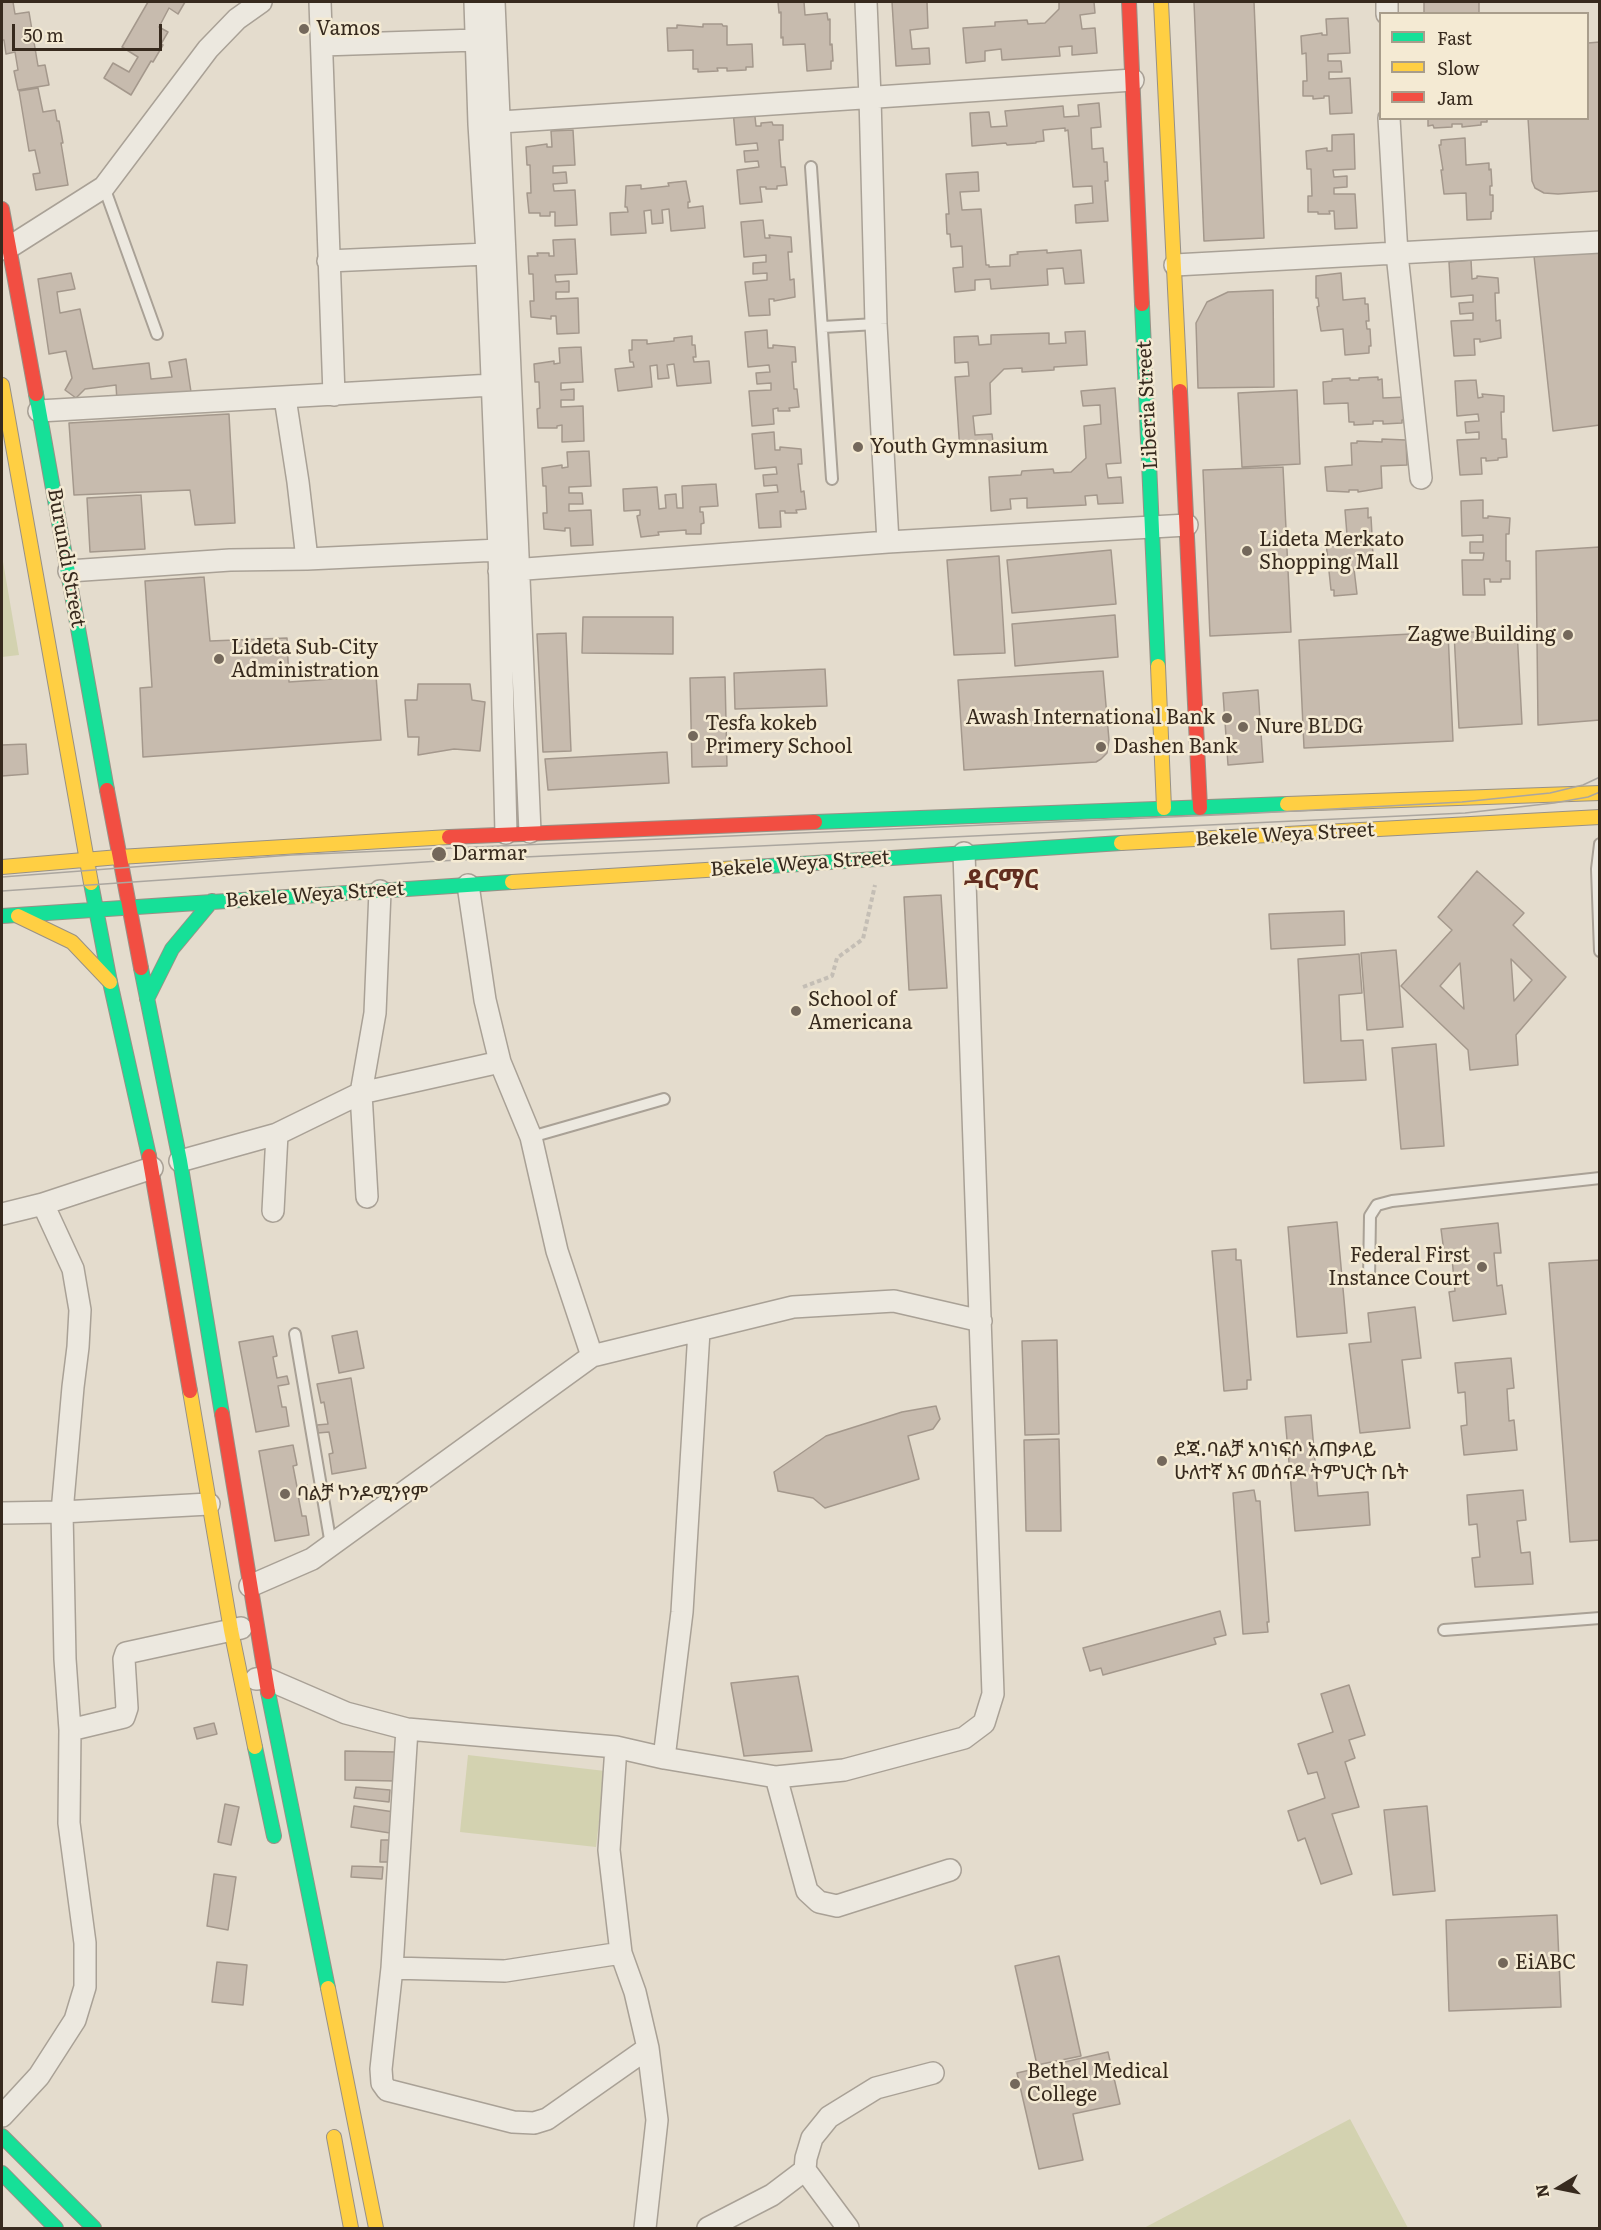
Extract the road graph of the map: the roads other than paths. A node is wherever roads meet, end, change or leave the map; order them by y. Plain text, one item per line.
1 (261, 2) edge
2 (320, 2) edge
3 (475, 2) edge
4 (494, 2) edge
5 (866, 2) edge
6 (1129, 2) edge
7 (1161, 2) edge
8 (476, 40) junction
9 (322, 45) junction
10 (1133, 80) junction
11 (870, 97) junction
12 (1389, 120) edge
13 (489, 123) junction
14 (811, 166) dead end
15 (104, 187) junction
16 (1155, 196) junction
17 (2, 208) edge
18 (1599, 242) edge
19 (5, 249) edge
20 (487, 254) junction
21 (1397, 254) junction
22 (328, 261) junction
23 (1175, 265) junction
24 (876, 324) junction
25 (823, 327) junction
26 (157, 334) dead end
27 (2, 385) edge
28 (492, 385) junction
29 (334, 395) junction
30 (285, 398) junction
31 (39, 411) junction
32 (1421, 478) dead end
33 (832, 479) dead end
34 (1187, 525) junction
35 (1153, 528) junction
36 (888, 542) junction
37 (307, 559) junction
38 (506, 563) junction
39 (69, 571) junction
40 (1337, 788) dead end
41 (1599, 793) edge
42 (1228, 806) junction
43 (1164, 808) junction
44 (1200, 808) junction
45 (1599, 817) edge
46 (530, 832) junction
47 (506, 833) junction
48 (1599, 844) edge
49 (1021, 849) junction
50 (964, 853) junction
51 (1141, 856) dead end
52 (119, 857) junction
53 (87, 860) junction
54 (2, 867) edge
55 (468, 885) junction
56 (380, 891) junction
57 (212, 901) junction
58 (129, 907) junction
59 (96, 910) junction
60 (17, 915) junction
61 (2, 916) edge
62 (1599, 951) edge
63 (110, 982) junction
64 (147, 999) junction
65 (500, 1062) junction
66 (361, 1093) junction
67 (664, 1099) dead end
68 (277, 1134) junction
69 (531, 1137) junction
70 (180, 1161) junction
71 (152, 1168) junction
72 (1599, 1178) edge
73 (367, 1197) dead end
74 (43, 1204) junction
75 (273, 1211) dead end
76 (2, 1214) edge
77 (1369, 1280) dead end
78 (981, 1321) junction
79 (699, 1331) junction
80 (295, 1334) dead end
81 (592, 1356) junction
82 (209, 1504) junction
83 (62, 1512) junction
84 (2, 1513) edge
85 (331, 1545) junction
86 (250, 1586) junction
87 (1599, 1618) edge
88 (257, 1626) junction
89 (231, 1630) junction
90 (1444, 1630) dead end
91 (265, 1678) junction
92 (242, 1682) junction
93 (407, 1729) junction
94 (70, 1730) junction
95 (616, 1747) junction
96 (664, 1758) junction
97 (776, 1777) junction
98 (276, 1846) dead end
99 (950, 1870) dead end
100 (621, 1953) junction
101 (392, 1968) junction
102 (648, 2048) junction
103 (933, 2073) dead end
104 (2, 2116) edge
105 (332, 2126) dead end
106 (2, 2136) edge
107 (805, 2170) junction
108 (2, 2173) edge
109 (56, 2229) edge
110 (94, 2229) edge
111 (351, 2229) edge
112 (376, 2229) edge
113 (645, 2229) edge
114 (708, 2229) edge
115 (849, 2229) edge

1 - 15 street
2 - 9 street
3 - 8 street
4 - 13 street
5 - 11 street
6 - 10 main road, Liberia Street
7 - 16 main road, Liberia Street
8 - 9 street
8 - 13 street
9 - 22 street
10 - 11 street
10 - 16 main road, Liberia Street
11 - 13 street
11 - 24 street
12 - 21 street
13 - 20 street
13 - 38 street
14 - 25 lane
15 - 19 street
15 - 26 lane
16 - 23 main road, Liberia Street
16 - 35 main road, Liberia Street
17 - 19 main road, Burundi Street
18 - 21 street
19 - 31 main road, Burundi Street
20 - 22 street
20 - 28 street
21 - 23 street
21 - 32 street
22 - 29 street
23 - 34 main road, Liberia Street
24 - 25 lane
24 - 36 street
25 - 33 lane
27 - 53 main road, Burundi Street
28 - 29 street
28 - 38 street
29 - 30 street
30 - 31 street
30 - 37 street
31 - 39 main road, Burundi Street
34 - 35 street
34 - 44 main road, Liberia Street
35 - 36 street
35 - 43 main road, Liberia Street
36 - 38 street
37 - 38 street
37 - 39 street
38 - 46 street
38 - 47 street
39 - 52 main road, Burundi Street
40 - 42 main road
41 - 42 main road, Bekele Weya Street
42 - 44 main road, Bekele Weya Street
43 - 44 main road, Bekele Weya Street
43 - 46 main road, Bekele Weya Street
45 - 49 main road, Bekele Weya Street
46 - 47 main road, Bekele Weya Street
47 - 52 main road, Bekele Weya Street
48 - 62 lane
49 - 50 main road, Bekele Weya Street
49 - 51 main road
50 - 55 main road, Bekele Weya Street
50 - 78 street
52 - 53 main road, Bekele Weya Street
52 - 58 main road, Burundi Street
53 - 54 main road, Bekele Weya Street
53 - 59 main road, Burundi Street
55 - 56 main road, Bekele Weya Street
55 - 65 street
56 - 57 main road, Bekele Weya Street
56 - 66 street
57 - 58 main road, Bekele Weya Street
57 - 64 main road
58 - 59 main road, Bekele Weya Street
58 - 64 main road, Burundi Street
59 - 60 main road, Bekele Weya Street
59 - 63 main road, Burundi Street
60 - 61 main road, Bekele Weya Street
60 - 63 main road
63 - 71 main road, Burundi Street
64 - 70 main road, Burundi Street
65 - 66 street
65 - 69 street
66 - 68 street
66 - 73 street
67 - 69 lane
68 - 70 street
68 - 75 street
69 - 81 street
70 - 86 main road, Burundi Street
71 - 74 street
71 - 82 main road, Burundi Street
72 - 77 lane
74 - 76 street
74 - 83 street
78 - 79 street
78 - 97 street
79 - 81 street
79 - 96 street
80 - 85 lane
81 - 85 street
82 - 83 street
82 - 89 main road, Burundi Street
83 - 84 street
83 - 94 street
85 - 86 street
86 - 88 main road, Burundi Street
87 - 90 lane
88 - 89 street
88 - 91 main road, Burundi Street
89 - 92 main road, Burundi Street
89 - 94 street
91 - 92 street
91 - 93 street
91 - 112 main road, Burundi Street
92 - 98 main road, Burundi Street
93 - 95 street
93 - 101 street
94 - 104 street
95 - 96 street
95 - 100 street
96 - 97 street
97 - 99 street
100 - 101 street
100 - 102 street
101 - 102 street
102 - 113 street
103 - 107 street
105 - 111 main road
106 - 110 main road
107 - 114 street
107 - 115 street
108 - 109 main road

